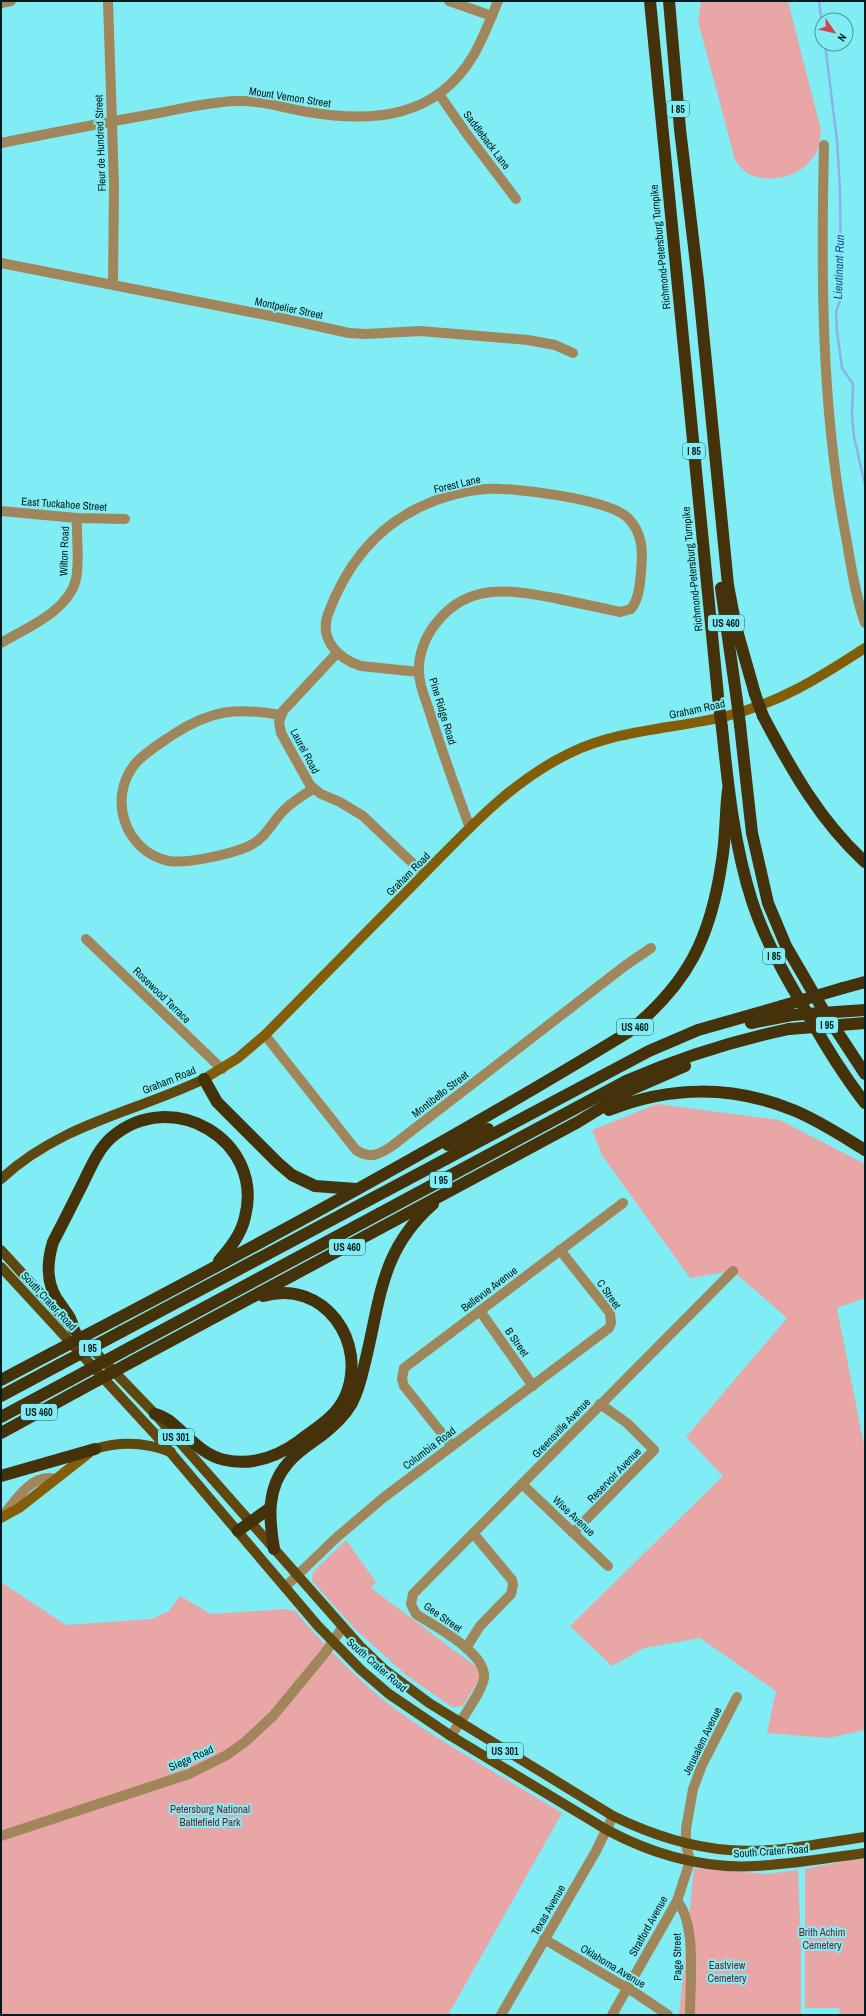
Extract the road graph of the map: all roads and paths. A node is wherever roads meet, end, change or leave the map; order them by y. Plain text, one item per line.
1 (11, 1) edge
2 (108, 1) edge
3 (449, 1) edge
4 (498, 1) edge
5 (650, 1) edge
6 (669, 1) edge
7 (1, 3) edge
8 (492, 16) junction
9 (439, 94) junction
10 (111, 122) junction
11 (1, 143) edge
12 (824, 145) dead end
13 (516, 199) dead end
14 (1, 263) edge
15 (113, 284) junction
16 (573, 353) dead end
17 (1, 511) edge
18 (77, 518) junction
19 (125, 519) dead end
20 (724, 545) junction
21 (614, 611) joint
22 (865, 623) edge
23 (1, 643) edge
24 (865, 648) edge
25 (337, 653) junction
26 (419, 672) junction
27 (280, 715) junction
28 (313, 789) junction
29 (728, 790) junction
30 (470, 828) junction
31 (865, 862) edge
32 (424, 874) junction
33 (86, 939) dead end
34 (651, 948) dead end
35 (865, 982) edge
36 (865, 1010) edge
37 (865, 1023) edge
38 (265, 1035) junction
39 (760, 1035) junction
40 (649, 1052) junction
41 (222, 1069) junction
42 (865, 1074) edge
43 (204, 1079) junction
44 (564, 1096) junction
45 (865, 1103) edge
46 (578, 1122) junction
47 (865, 1150) edge
48 (407, 1161) junction
49 (1, 1179) edge
50 (357, 1189) junction
51 (448, 1192) junction
52 (623, 1203) dead end
53 (1, 1250) edge
54 (560, 1250) junction
55 (1, 1267) edge
56 (212, 1268) junction
57 (733, 1271) dead end
58 (247, 1301) junction
59 (480, 1312) junction
60 (74, 1330) junction
61 (583, 1348) joint
62 (1, 1380) edge
63 (533, 1386) junction
64 (1, 1396) edge
65 (600, 1404) junction
66 (155, 1414) junction
67 (1, 1417) edge
68 (1, 1433) edge
69 (452, 1446) junction
70 (95, 1449) junction
71 (171, 1452) junction
72 (1, 1476) edge
73 (522, 1484) junction
74 (270, 1508) junction
75 (2, 1517) edge
76 (250, 1521) junction
77 (238, 1531) junction
78 (573, 1532) junction
79 (473, 1533) junction
80 (274, 1549) junction
81 (608, 1566) dead end
82 (297, 1576) junction
83 (285, 1587) junction
84 (411, 1604) joint
85 (342, 1628) junction
86 (333, 1642) junction
87 (466, 1648) junction
88 (737, 1697) dead end
89 (459, 1722) junction
90 (450, 1736) junction
91 (613, 1816) junction
92 (607, 1830) junction
93 (1, 1836) edge
94 (865, 1837) edge
95 (686, 1844) junction
96 (865, 1853) edge
97 (690, 1861) junction
98 (677, 1901) junction
99 (544, 1939) junction
100 (627, 1988) junction
101 (501, 2015) edge
102 (612, 2015) edge
103 (668, 2015) edge
104 (690, 2015) edge

1 - 7 street
2 - 10 street, Fleur de Hundred Street
3 - 8 street
4 - 8 street, Mount Vernon Street
5 - 29 highway, Richmond-Petersburg Turnpike / I 85, bridge
6 - 20 highway, I 85
8 - 9 street, Mount Vernon Street
9 - 10 street, Mount Vernon Street
9 - 13 street, Saddleback Lane
10 - 11 street, Mount Vernon Street
10 - 15 street, Fleur de Hundred Street
12 - 22 street
14 - 15 street, Montpelier Street
15 - 16 street, Montpelier Street
17 - 18 street, East Tuckahoe Street
18 - 19 street, East Tuckahoe Street
18 - 23 street, Wilton Road
20 - 31 highway, I 85, bridge
20 - 42 highway, US 460, bridge
21 - 25 street, Forest Lane
21 - 26 street, Pine Ridge Road
24 - 30 main road, Graham Road
25 - 26 street, Forest Lane
25 - 27 street
26 - 30 street, Pine Ridge Road
27 - 28 street, Laurel Road
27 - 28 street
28 - 32 street, Laurel Road
29 - 45 highway, Richmond-Petersburg Turnpike / I 85
29 - 48 highway, US 460
30 - 32 main road, Graham Road
32 - 38 main road, Graham Road
33 - 41 street, Rosewood Terrace
34 - 38 street, Montibello Street
35 - 40 highway, bridge
36 - 40 highway, I 95, bridge
37 - 39 highway, I 95, bridge
38 - 41 main road, Graham Road
39 - 46 highway, US 460
39 - 67 highway, I 95, bridge
40 - 44 highway, I 95
41 - 43 main road, Graham Road
43 - 49 main road, Graham Road
43 - 50 highway
44 - 48 highway
44 - 64 highway, I 95, bridge
46 - 47 highway
46 - 51 highway, US 460
48 - 50 highway, US 460
50 - 56 highway, US 460
51 - 58 highway, US 460
51 - 74 highway
52 - 54 street, Bellevue Avenue
53 - 60 main road, South Crater Road / US 301
54 - 59 street, Bellevue Avenue
54 - 61 street, C Street
55 - 71 main road, South Crater Road / US 301
56 - 60 highway
56 - 62 highway, US 460, bridge
57 - 65 street, Greensville Avenue
58 - 66 highway
58 - 68 highway, US 460, bridge
59 - 63 street, B Street
59 - 69 street, Bellevue Avenue
60 - 66 main road, South Crater Road / US 301
61 - 63 street, Columbia Road
63 - 69 street, Columbia Road
65 - 73 street, Greensville Avenue
65 - 78 street, Reservoir Avenue
66 - 76 main road, South Crater Road / US 301
69 - 82 street, Columbia Road
70 - 71 main road
70 - 72 highway
70 - 75 main road
71 - 77 main road, South Crater Road / US 301
73 - 78 street, Wise Avenue
73 - 79 street, Greensville Avenue
74 - 76 highway
74 - 80 highway
76 - 77 highway
76 - 80 main road, South Crater Road / US 301
77 - 83 main road, South Crater Road / US 301
78 - 81 street, Wise Avenue
79 - 84 street, Greensville Avenue
79 - 87 street
80 - 82 main road, South Crater Road / US 301
82 - 83 street, Columbia Road
82 - 85 main road, South Crater Road / US 301
83 - 86 main road, South Crater Road / US 301
84 - 87 street, Gee Street
85 - 86 street, Siege Road
85 - 89 main road, South Crater Road / US 301
86 - 90 main road, South Crater Road / US 301
86 - 93 street, Siege Road
87 - 89 street, Gee Street
88 - 95 street, Jerusalem Avenue
89 - 90 street, Gee Street
89 - 91 main road, South Crater Road / US 301
90 - 92 main road, South Crater Road / US 301
91 - 92 street, Texas Avenue
91 - 95 main road, South Crater Road / US 301
92 - 97 main road, South Crater Road / US 301
92 - 99 street, Texas Avenue
94 - 95 main road, South Crater Road / US 301
95 - 97 street
96 - 97 main road, South Crater Road / US 301
97 - 98 street, Stratford Avenue
98 - 100 street, Stratford Avenue
98 - 104 street, Page Street
99 - 100 street, Oklahoma Avenue
99 - 101 street, Texas Avenue
100 - 102 street, Stratford Avenue
100 - 103 street, Oklahoma Avenue

